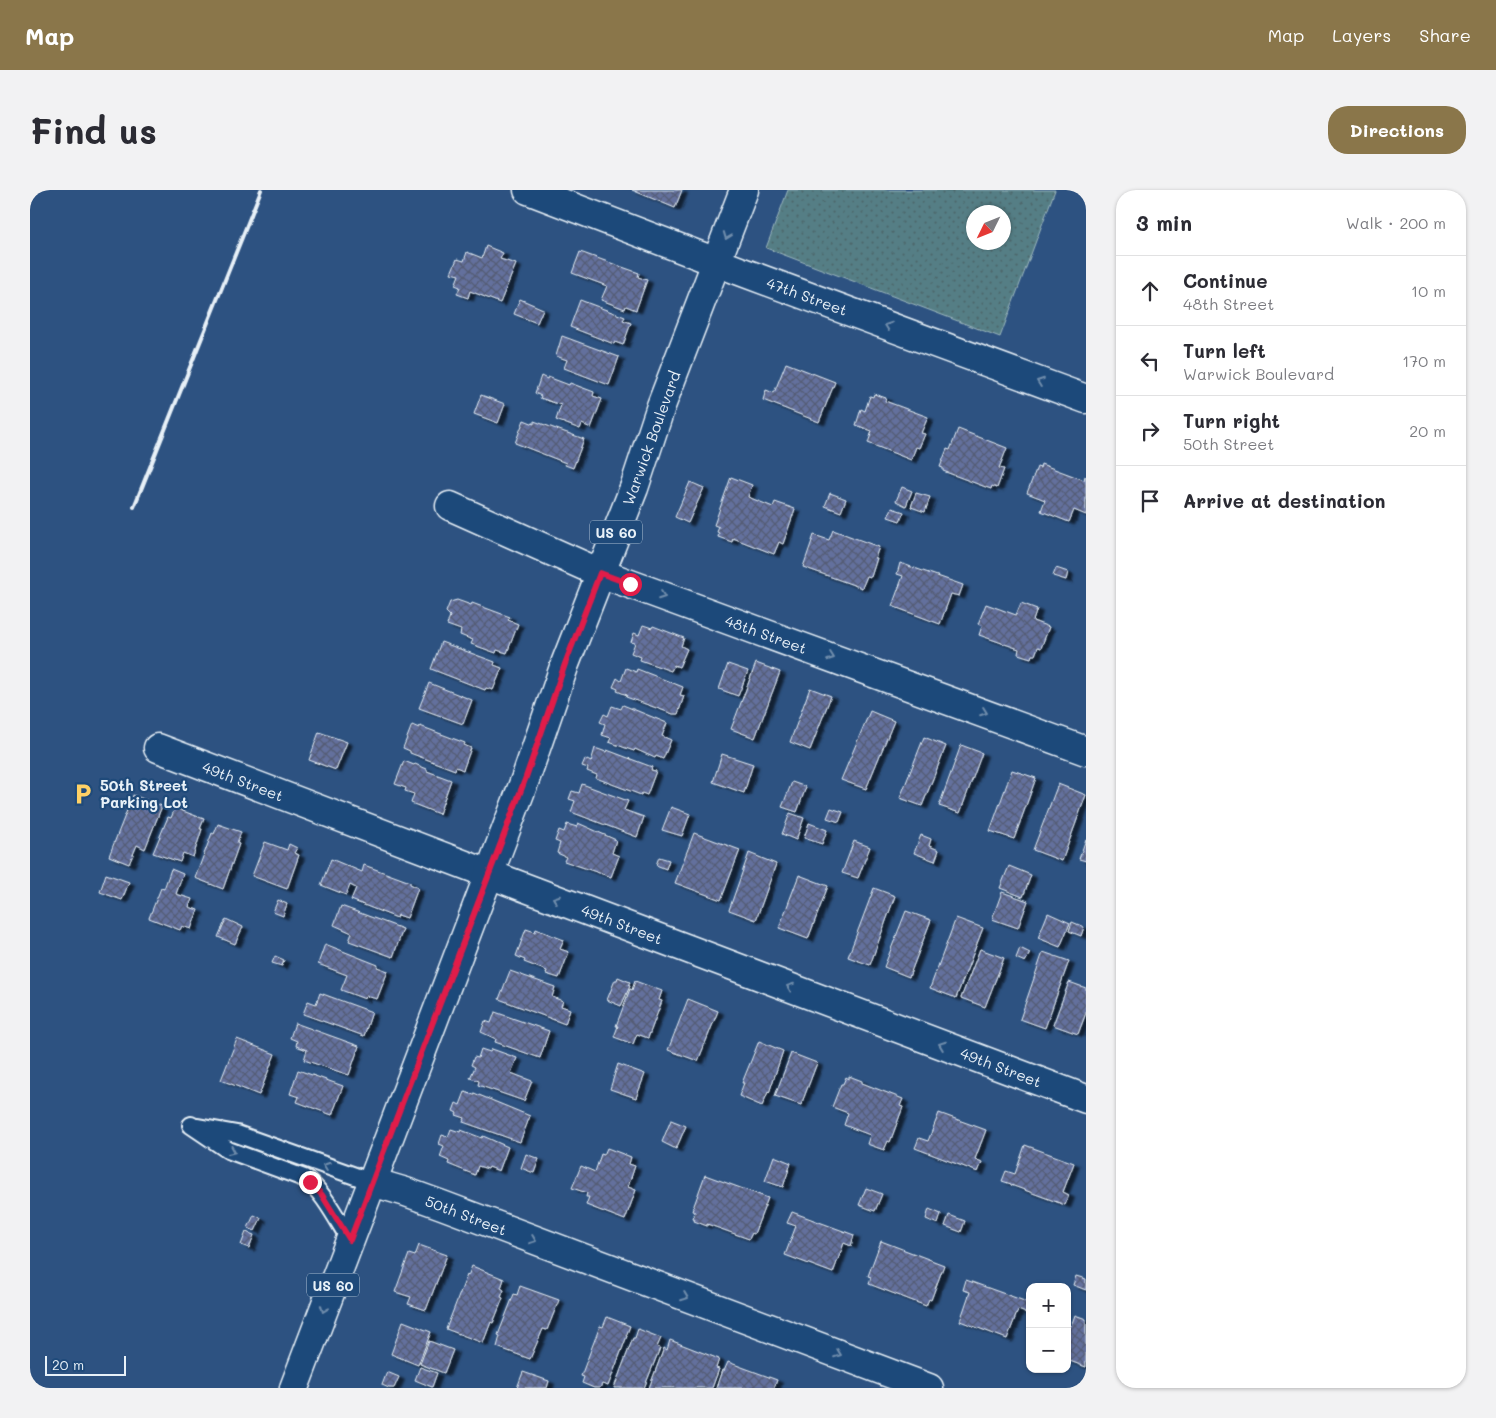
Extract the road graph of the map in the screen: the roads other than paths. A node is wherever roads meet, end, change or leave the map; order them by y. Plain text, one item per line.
1 (528, 190) edge
2 (744, 190) edge
3 (717, 263) junction
4 (1086, 399) edge
5 (450, 506) dead end
6 (600, 573) junction
7 (158, 748) dead end
8 (1086, 750) edge
9 (489, 874) junction
10 (1086, 1099) edge
11 (372, 1182) junction
12 (350, 1240) junction
13 (294, 1388) edge
14 (928, 1388) edge

1 - 3 street, 47th Street
2 -> 3 street, Warwick Boulevard / US 60
4 -> 3 street, 47th Street
3 - 6 street, Warwick Boulevard / US 60
5 - 6 street, 48th Street
6 -> 8 street, 48th Street
6 - 9 street, Warwick Boulevard / US 60
7 - 9 street, 49th Street
10 -> 9 street, 49th Street
9 - 11 street, Warwick Boulevard / US 60
11 - 12 street, Warwick Boulevard / US 60
11 -> 12 lane, 50th Street
11 -> 14 street, 50th Street
12 -> 13 street, Warwick Boulevard / US 60

